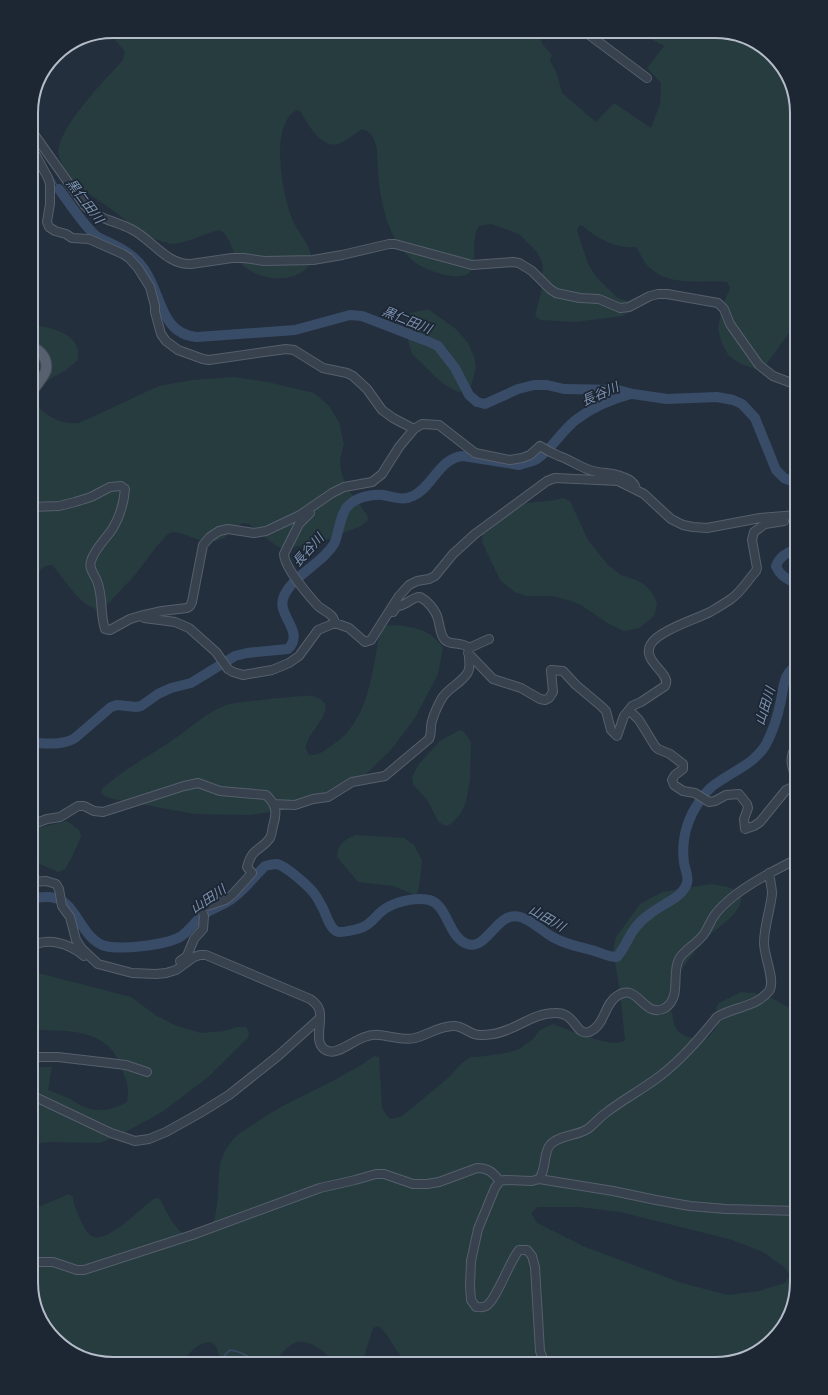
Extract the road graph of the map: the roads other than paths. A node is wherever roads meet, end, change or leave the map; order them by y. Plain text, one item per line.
1 (593, 38) edge
2 (647, 78) dead end
3 (38, 147) edge
4 (38, 159) edge
5 (38, 350) edge
6 (38, 382) edge
7 (790, 382) edge
8 (414, 429) junction
9 (636, 489) junction
10 (318, 503) junction
11 (38, 507) edge
12 (790, 515) edge
13 (790, 518) edge
14 (409, 586) junction
15 (397, 606) junction
16 (140, 616) junction
17 (335, 623) junction
18 (374, 636) junction
19 (489, 639) dead end
20 (468, 650) junction
21 (629, 710) junction
22 (790, 787) edge
23 (274, 804) junction
24 (38, 822) edge
25 (790, 862) edge
26 (769, 873) junction
27 (38, 882) edge
28 (38, 944) edge
29 (92, 959) junction
30 (176, 970) junction
31 (320, 1018) junction
32 (38, 1057) edge
33 (146, 1072) dead end
34 (38, 1098) edge
35 (539, 1179) junction
36 (500, 1181) junction
37 (790, 1211) edge
38 (38, 1262) edge
39 (542, 1357) edge

1 - 2 street
3 - 7 street
4 - 8 street
5 - 6 main road
8 - 9 street
8 - 10 street
9 - 12 street
9 - 14 street
10 - 16 street
10 - 17 street
11 - 16 street
13 - 21 street
14 - 15 street
14 - 18 street
15 - 18 street
15 - 20 street
16 - 17 street
17 - 18 street
19 - 20 street
20 - 21 street
20 - 23 street
21 - 22 street
23 - 24 street
23 - 30 street
25 - 26 street
26 - 31 street
26 - 35 street
27 - 29 street
28 - 29 street
29 - 30 street
30 - 31 street
31 - 34 street
32 - 33 street
35 - 36 street
35 - 37 street
36 - 38 street
36 - 39 street

